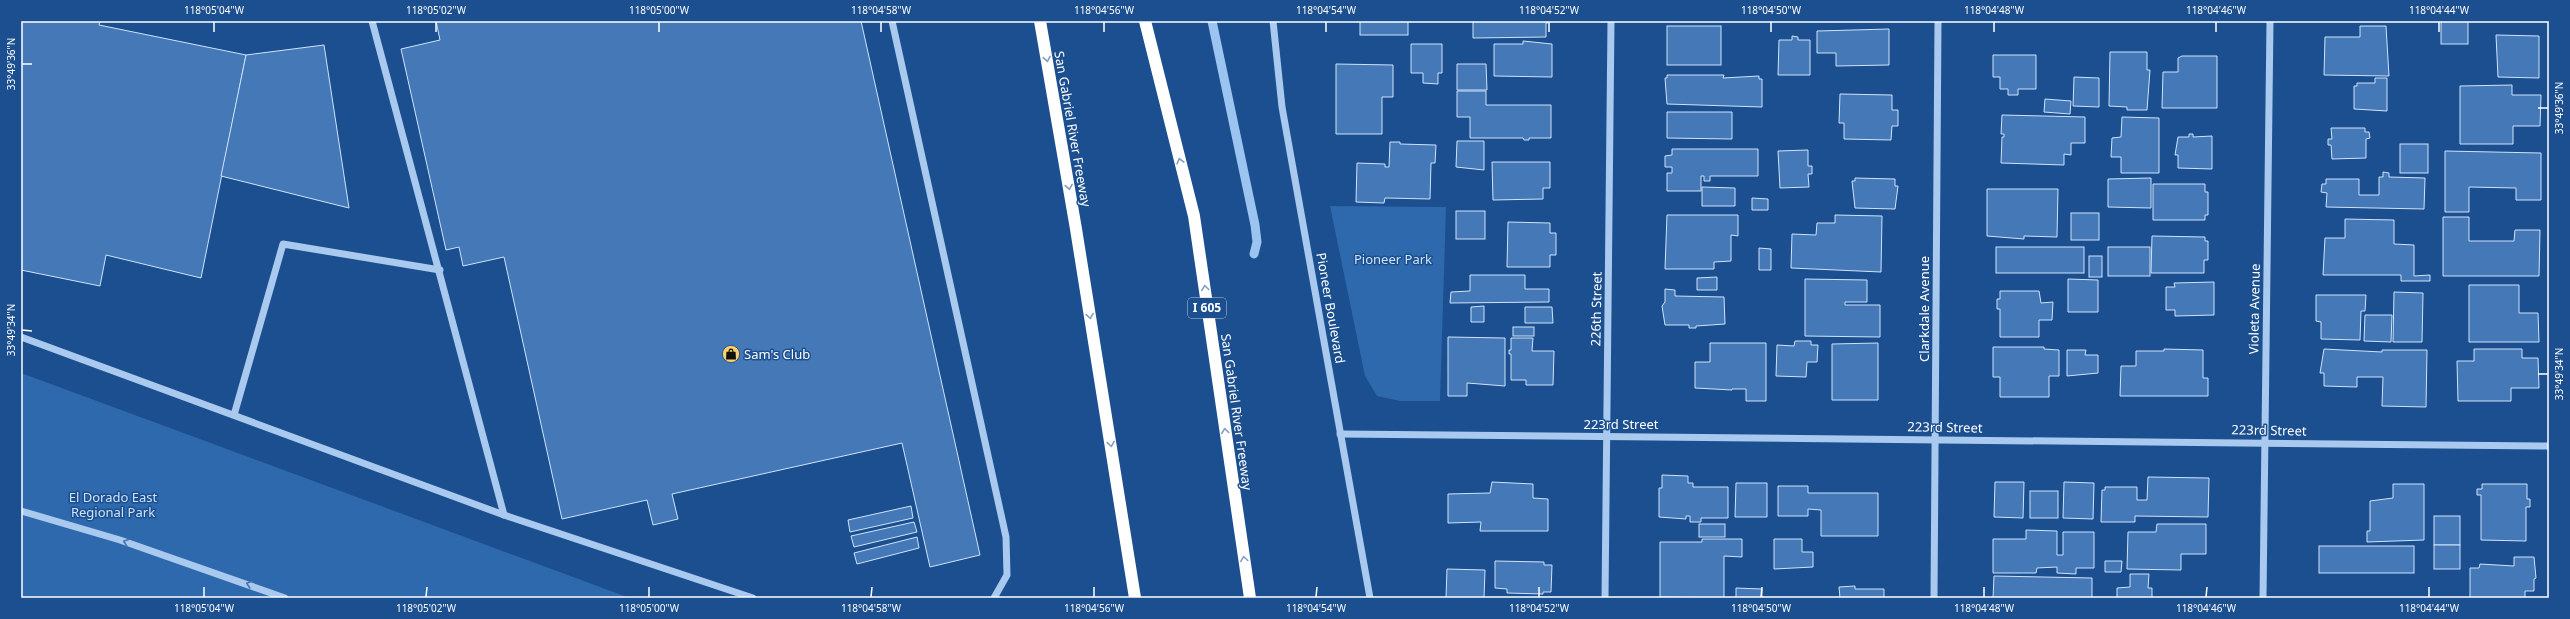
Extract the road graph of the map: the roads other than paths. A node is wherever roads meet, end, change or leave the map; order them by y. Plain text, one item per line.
1 (372, 21) edge
2 (892, 21) edge
3 (1040, 21) edge
4 (1145, 21) edge
5 (1272, 21) edge
6 (1611, 21) edge
7 (1938, 21) edge
8 (2270, 21) edge
9 (440, 270) junction
10 (21, 337) edge
11 (234, 415) junction
12 (1340, 434) junction
13 (1606, 436) junction
14 (1935, 439) junction
15 (2265, 442) junction
16 (2549, 446) edge
17 (21, 511) edge
18 (504, 515) junction
19 (285, 598) edge
20 (753, 598) edge
21 (994, 598) edge
22 (1135, 598) edge
23 (1250, 598) edge
24 (1370, 598) edge
25 (1604, 598) edge
26 (1934, 598) edge
27 (2263, 598) edge

1 - 9 street
2 - 21 street
3 -> 22 highway, San Gabriel River Freeway
23 -> 4 highway, San Gabriel River Freeway / I 605
5 - 12 street, Pioneer Boulevard
6 - 13 street, 226th Street
7 - 14 street, Clarkdale Avenue
8 - 15 street, Violeta Avenue
9 - 11 street
9 - 18 street
10 - 11 street
11 - 18 street
12 - 13 street, 223rd Street
12 - 24 street, Pioneer Boulevard
13 - 14 street, 223rd Street
13 - 25 street, 226th Street
14 - 15 street, 223rd Street
14 - 26 street, Clarkdale Avenue
15 - 16 street, 223rd Street
15 - 27 street, Violeta Avenue
19 -> 17 street
18 - 20 street

